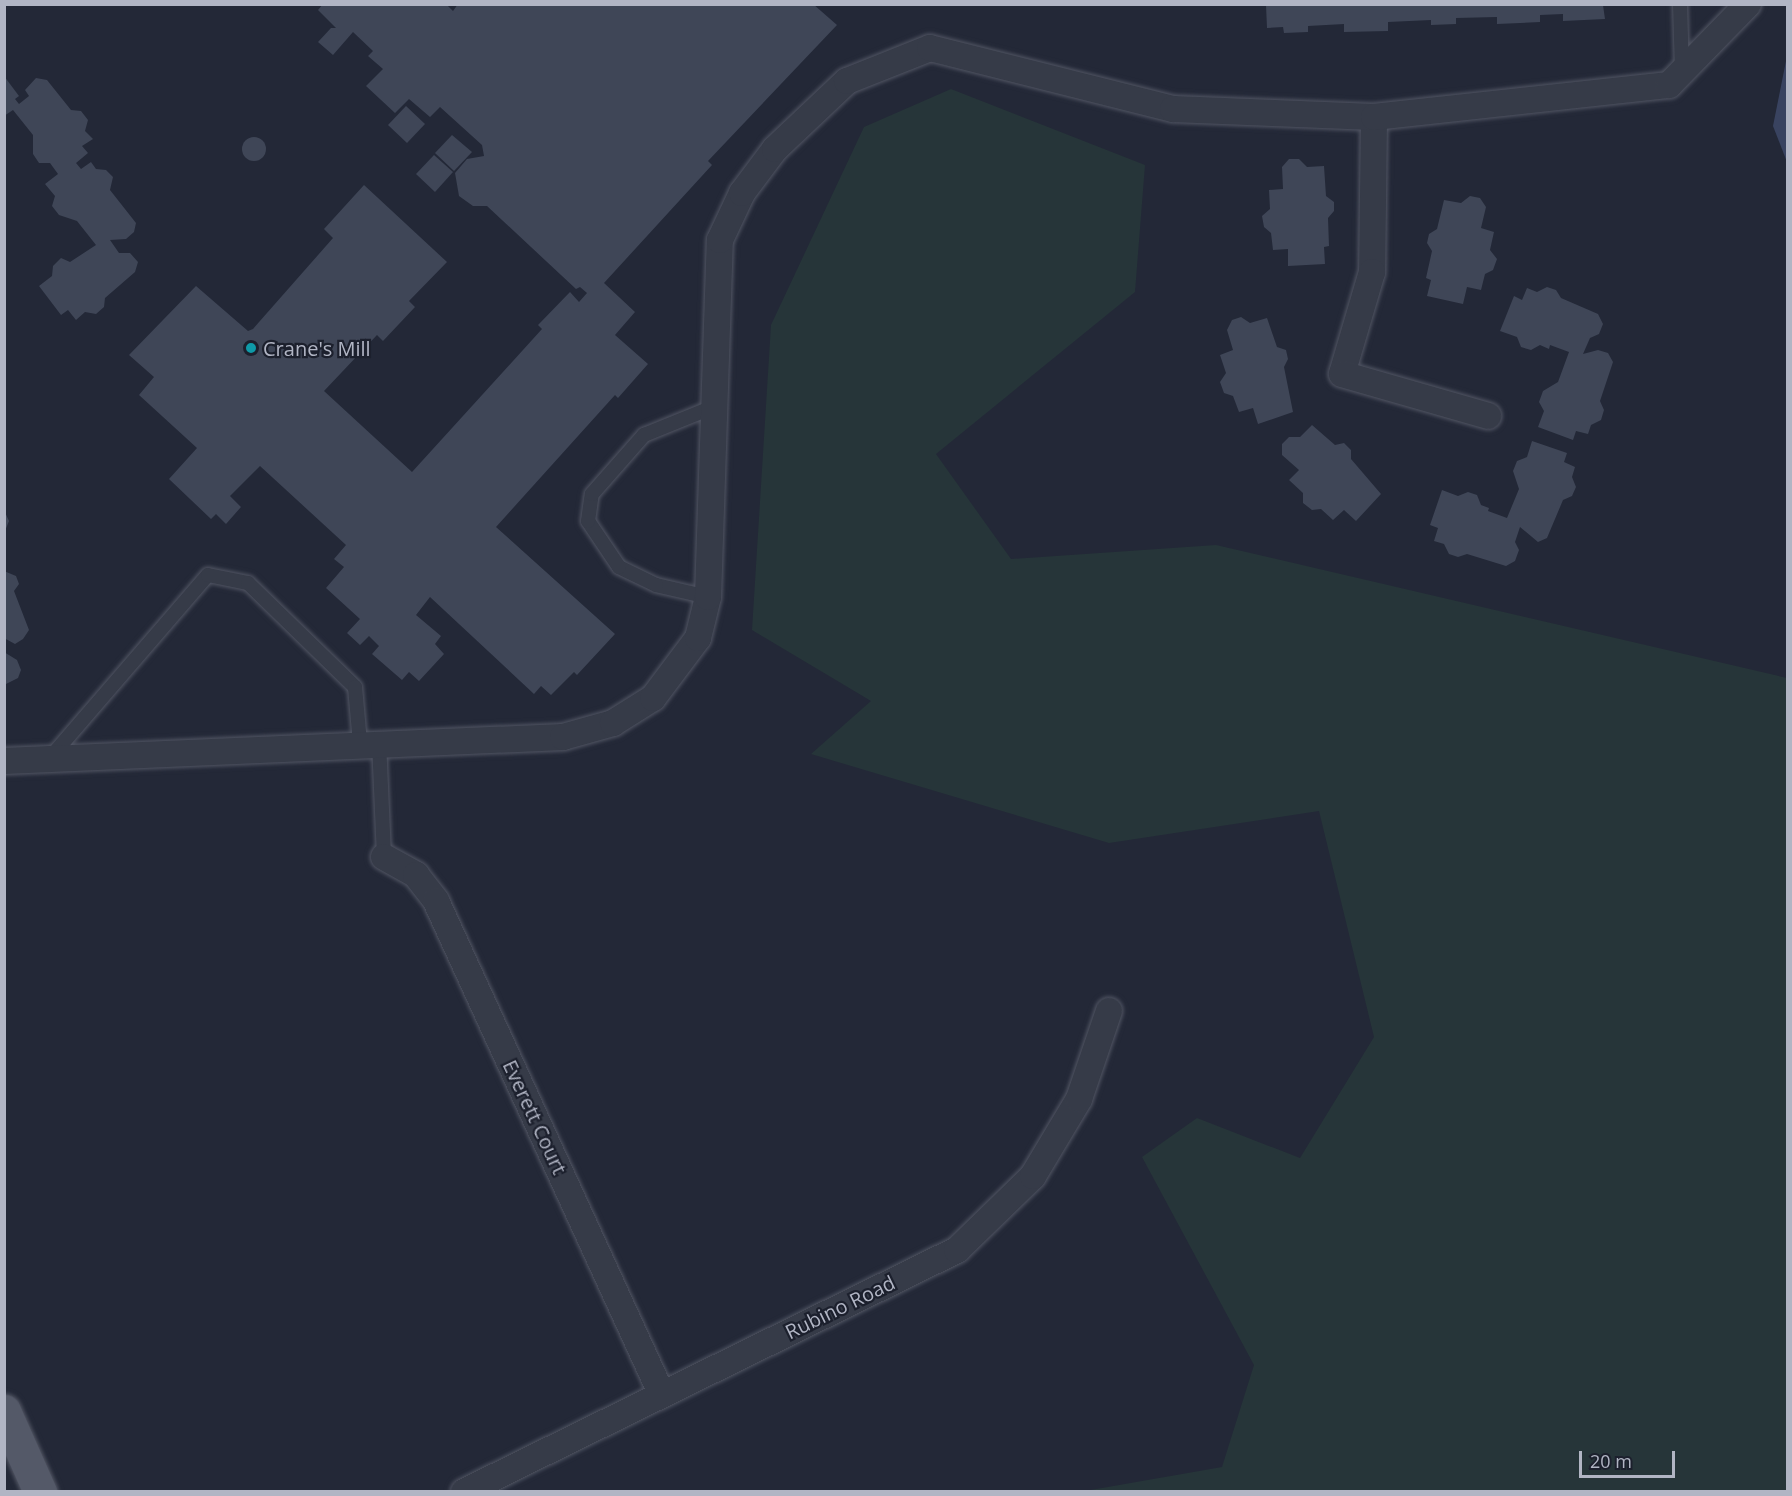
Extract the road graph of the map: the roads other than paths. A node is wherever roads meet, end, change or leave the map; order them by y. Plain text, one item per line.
1 (1680, 4) edge
2 (1748, 4) edge
3 (1682, 71) junction
4 (1374, 117) junction
5 (713, 407) junction
6 (1488, 416) dead end
7 (708, 597) junction
8 (370, 743) junction
9 (49, 759) junction
10 (4, 762) edge
11 (384, 857) joint
12 (1108, 1011) dead end
13 (662, 1395) junction
14 (4, 1411) edge
15 (40, 1491) edge
16 (464, 1491) edge

1 - 3 lane
2 - 3 street
3 - 4 street
4 - 5 street
4 - 6 street
5 - 7 street
5 - 7 lane
7 - 8 street
8 - 9 street
8 - 9 lane
8 - 11 lane
9 - 10 street
11 - 13 street, Everett Court
12 - 13 street, Rubino Road
13 - 16 street, Rubino Road
14 - 15 main road

